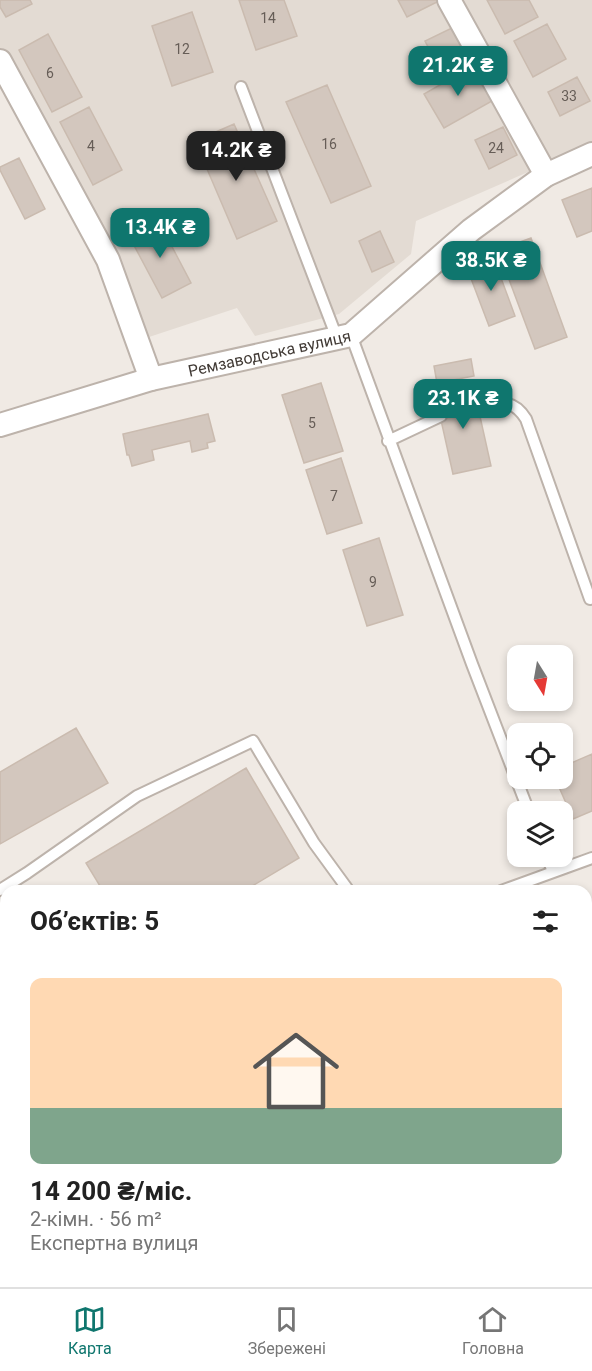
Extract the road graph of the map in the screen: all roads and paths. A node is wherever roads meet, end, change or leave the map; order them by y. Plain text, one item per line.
1 (449, 0) edge
2 (0, 60) edge
3 (241, 87) dead end
4 (592, 154) edge
5 (546, 176) junction
6 (344, 337) junction
7 (151, 379) junction
8 (478, 408) dead end
9 (441, 416) dead end
10 (0, 425) edge
11 (388, 441) junction
12 (590, 599) dead end
13 (525, 801) edge
14 (592, 858) edge
15 (551, 867) edge
16 (553, 872) junction
17 (8, 885) edge
18 (345, 885) edge
19 (517, 885) edge

1 - 5 street
2 - 7 street
3 - 6 lane
4 - 5 street, Ремзаводська вулиця
5 - 6 street, Ремзаводська вулиця
6 - 7 street, Ремзаводська вулиця
6 - 11 lane
7 - 10 street, Ремзаводська вулиця
8 - 12 lane
9 - 11 lane
11 - 13 lane
14 - 16 lane
15 - 16 lane
16 - 19 lane
17 - 18 lane

